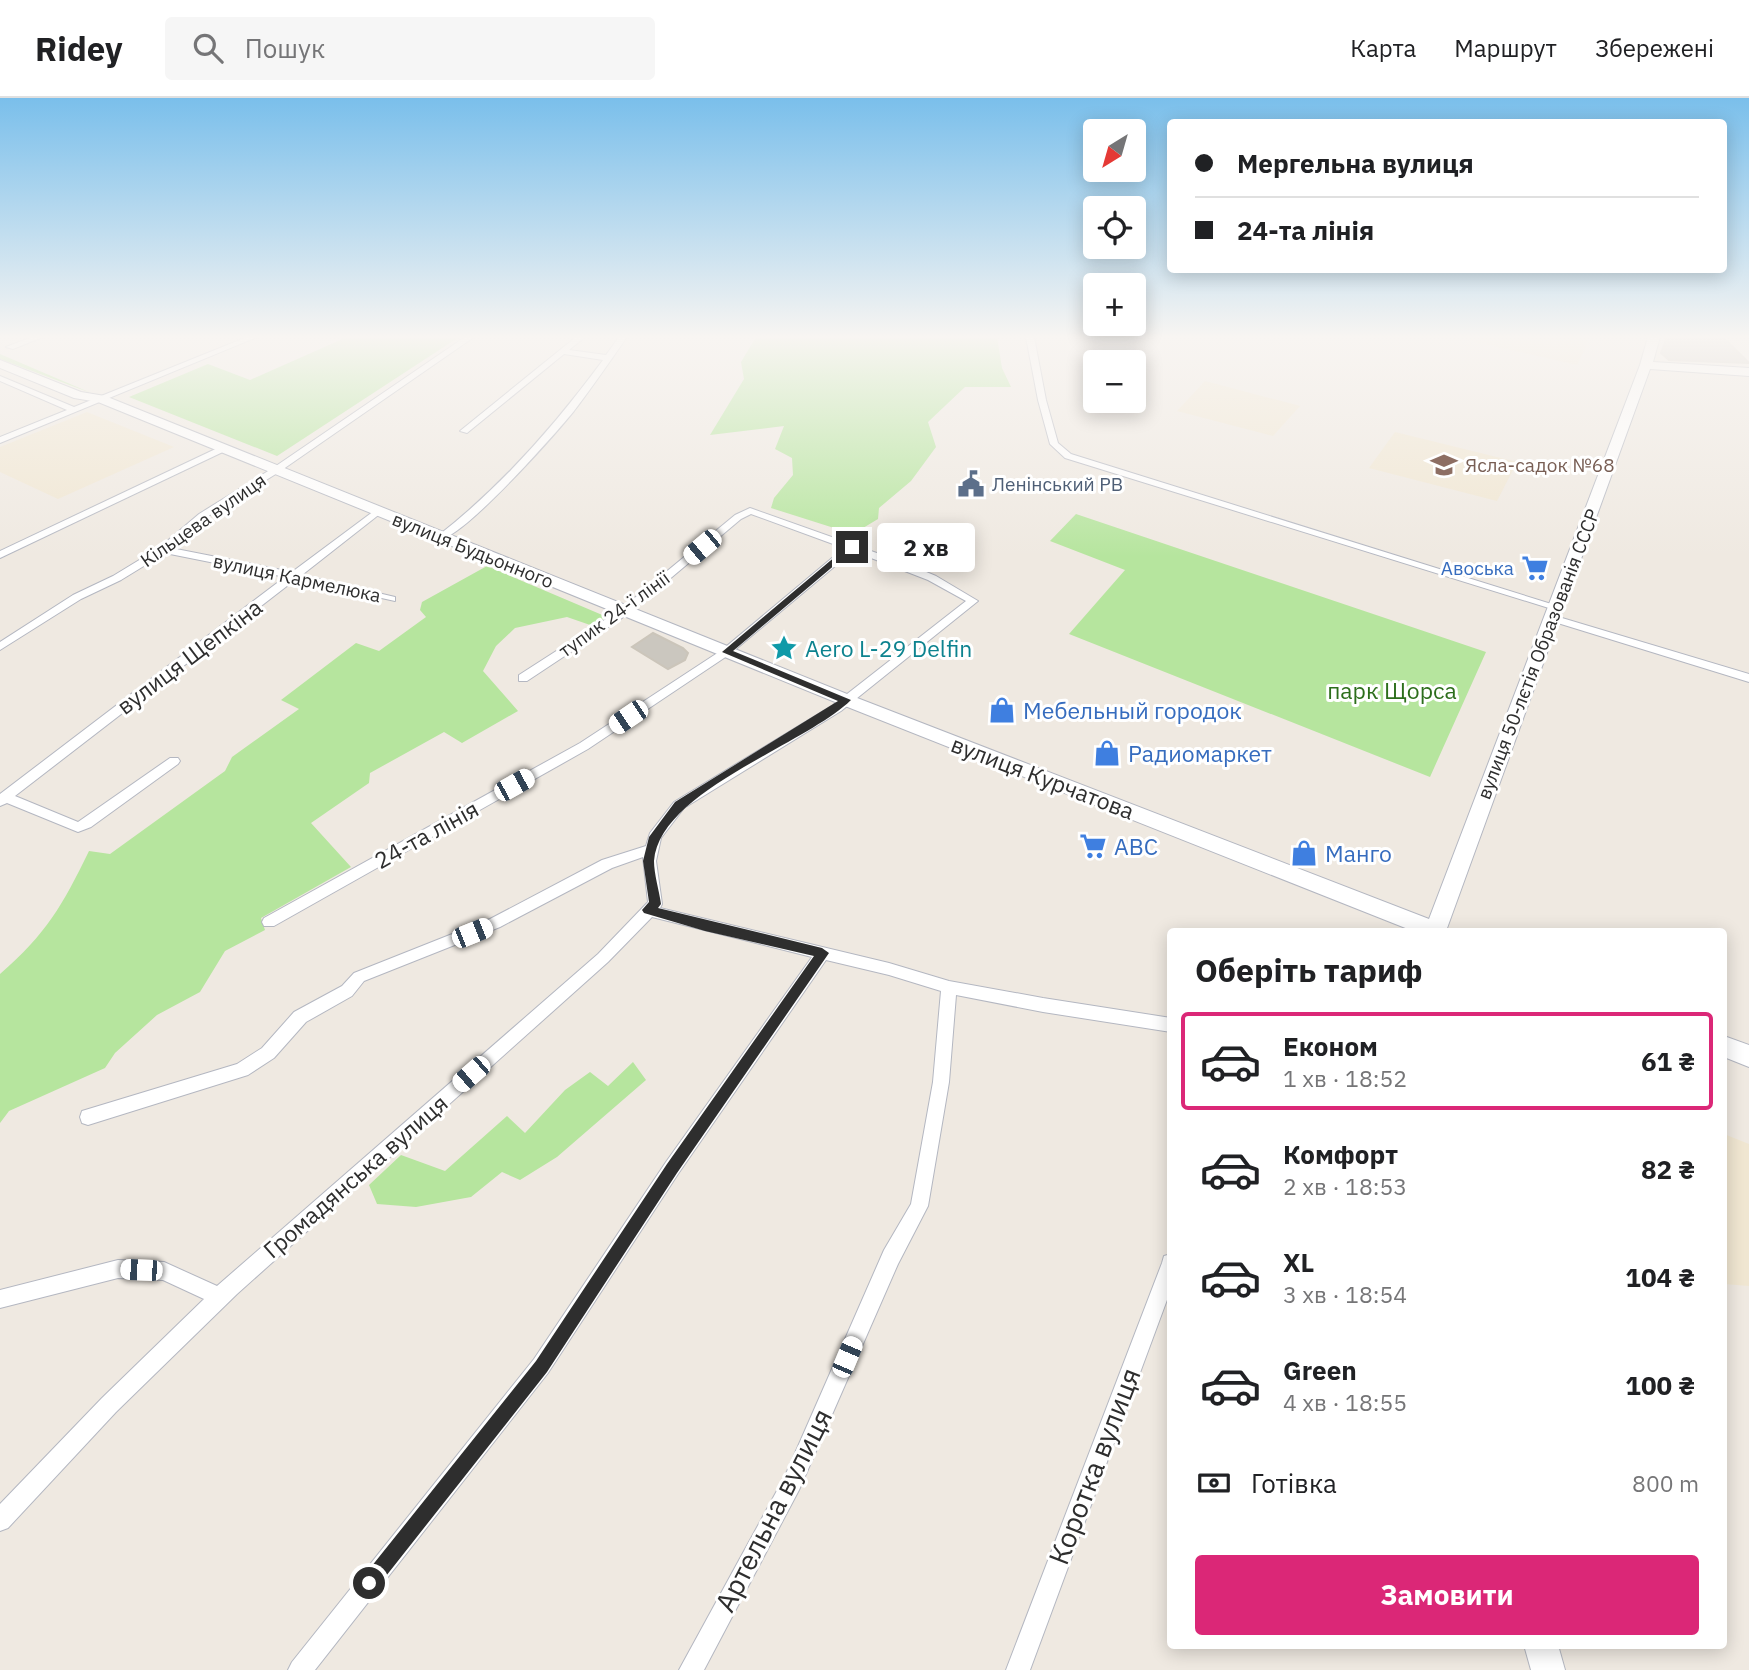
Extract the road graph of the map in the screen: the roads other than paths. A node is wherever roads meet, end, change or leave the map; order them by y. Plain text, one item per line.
1 (74, 410) edge
2 (129, 410) edge
3 (363, 410) edge
4 (490, 410) edge
5 (567, 410) edge
6 (1044, 410) edge
7 (1629, 410) edge
8 (464, 431) dead end
9 (0, 440) edge
10 (223, 449) junction
11 (276, 470) junction
12 (378, 511) junction
13 (443, 537) junction
14 (852, 547) junction
15 (163, 550) junction
16 (0, 555) edge
17 (295, 576) junction
18 (391, 598) dead end
19 (624, 612) junction
20 (1554, 613) junction
21 (0, 647) edge
22 (726, 652) junction
23 (523, 678) dead end
24 (1749, 678) edge
25 (846, 700) junction
26 (174, 761) dead end
27 (2, 799) edge
28 (652, 849) junction
29 (648, 910) junction
30 (269, 922) dead end
31 (1428, 928) edge
32 (1436, 928) edge
33 (822, 953) junction
34 (949, 987) junction
35 (1167, 1024) edge
36 (1727, 1047) edge
37 (1749, 1056) edge
38 (89, 1117) dead end
39 (1167, 1274) edge
40 (220, 1297) junction
41 (0, 1299) edge
42 (0, 1520) edge
43 (1542, 1649) edge
44 (300, 1670) edge
45 (691, 1670) edge
46 (1017, 1670) edge
47 (1548, 1670) edge

1 - 9 street
2 - 10 main road, вулиця Будьонного
3 - 11 street, Кільцева вулиця
4 - 8 street
5 - 13 street
6 - 20 street
7 - 20 main road, вулиця 50-лєтія Образованія СССР
10 - 11 main road, вулиця Будьонного
10 - 16 street
11 - 12 main road, вулиця Будьонного
11 - 15 street, Кільцева вулиця
12 - 13 main road, вулиця Будьонного
12 - 17 street, вулиця Щепкіна
13 - 19 main road, вулиця Будьонного
14 - 19 street, тупик 24-ї лінії
14 - 22 street, 24-та лінія
14 - 25 street
15 - 17 street, вулиця Кармелюка
15 - 21 street, Кільцева вулиця
17 - 18 street, вулиця Кармелюка
17 - 27 street, вулиця Щепкіна
19 - 22 main road, вулиця Будьонного
19 - 23 street, тупик 24-ї лінії
20 - 24 street
20 - 32 main road, вулиця 50-лєтія Образованія СССР
22 - 25 main road, вулиця Будьонного
22 - 30 street, 24-та лінія
25 - 28 street
25 - 31 main road, вулиця Курчатова
26 - 27 street
28 - 29 street
28 - 38 street
29 - 33 street
29 - 40 street, Громадянська вулиця
33 - 34 street
33 - 44 street
34 - 35 street
34 - 45 street, Артельна вулиця
36 - 37 main road
39 - 46 street, Коротка вулиця
40 - 41 street
40 - 42 street, Громадянська вулиця
43 - 47 main road

